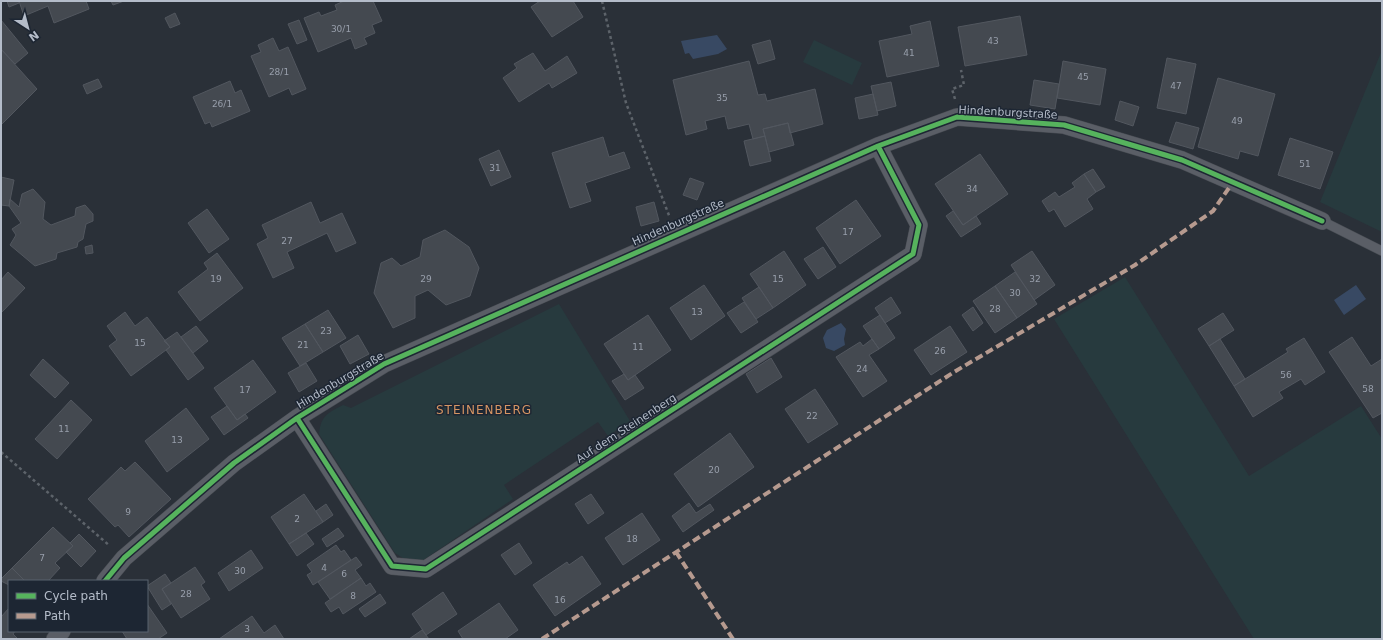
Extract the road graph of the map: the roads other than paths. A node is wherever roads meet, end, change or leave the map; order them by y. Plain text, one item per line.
1 (878, 146) junction
2 (1322, 221) joint
3 (1382, 251) edge
4 (297, 418) junction
5 (106, 580) edge

1 - 2 street, Hindenburgstraße
1 - 4 street, Hindenburgstraße
1 - 4 street, Auf dem Steinenberg
2 - 3 lane, Hindenburgstraße
4 - 5 street, Hindenburgstraße

